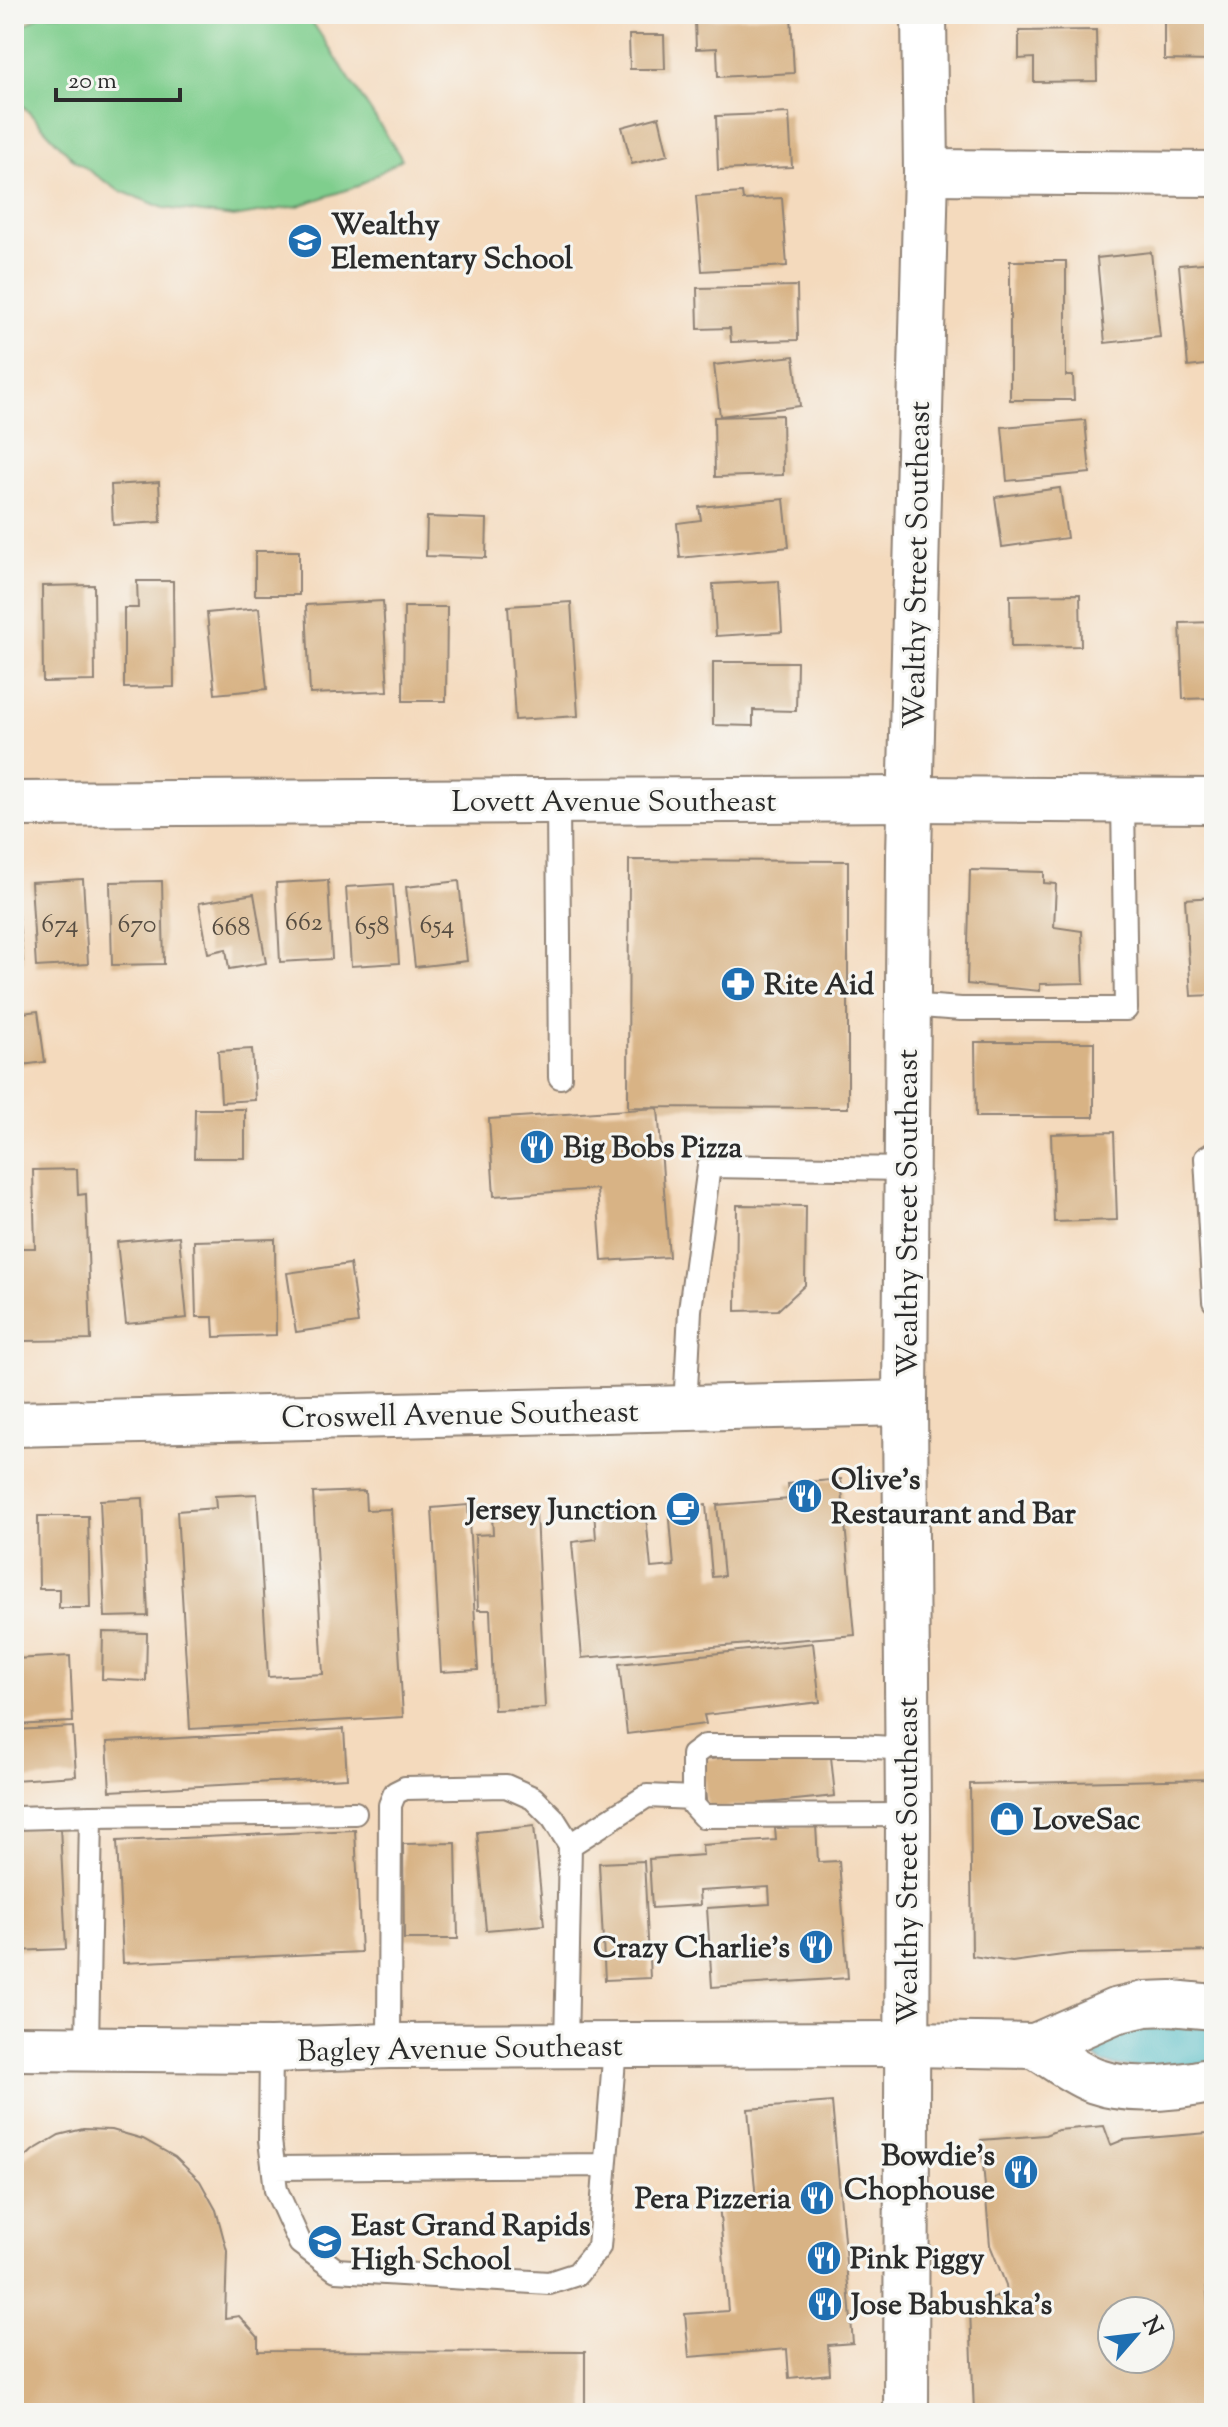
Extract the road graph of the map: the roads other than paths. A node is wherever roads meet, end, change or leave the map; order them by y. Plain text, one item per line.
1 (924, 14) edge
2 (926, 172) junction
3 (1214, 174) edge
4 (910, 799) junction
5 (558, 801) junction
6 (1123, 801) junction
7 (1214, 801) edge
8 (14, 804) edge
9 (908, 1005) junction
10 (560, 1077) dead end
11 (1210, 1156) edge
12 (907, 1169) junction
13 (1214, 1301) edge
14 (905, 1403) junction
15 (685, 1409) junction
16 (14, 1424) edge
17 (907, 1749) junction
18 (693, 1798) junction
19 (355, 1813) dead end
20 (908, 1815) junction
21 (91, 1816) junction
22 (14, 1818) edge
23 (570, 1845) junction
24 (1214, 2007) edge
25 (907, 2044) junction
26 (389, 2046) junction
27 (566, 2046) junction
28 (1035, 2046) junction
29 (87, 2047) junction
30 (615, 2047) junction
31 (14, 2048) edge
32 (271, 2050) junction
33 (1214, 2080) edge
34 (605, 2165) junction
35 (275, 2179) junction
36 (906, 2413) edge

1 - 2 street, Wealthy Street Southeast
2 - 3 street
2 - 4 street, Wealthy Street Southeast
4 - 5 street, Lovett Avenue Southeast
4 - 6 street, Lovett Avenue Southeast
4 - 9 street, Wealthy Street Southeast
5 - 8 street, Lovett Avenue Southeast
5 - 10 lane
6 - 7 street, Lovett Avenue Southeast
6 - 9 lane
9 - 12 street, Wealthy Street Southeast
11 - 13 lane
12 - 14 street, Wealthy Street Southeast
12 - 15 lane
14 - 15 street, Croswell Avenue Southeast
14 - 17 street, Wealthy Street Southeast
15 - 16 street, Croswell Avenue Southeast
17 - 18 lane
17 - 20 street, Wealthy Street Southeast
18 - 20 lane
18 - 23 lane
19 - 21 lane
20 - 25 street, Wealthy Street Southeast
21 - 22 lane
21 - 29 lane
23 - 26 lane
23 - 27 lane
24 - 28 street
25 - 28 street, Bagley Avenue Southeast
25 - 30 street, Bagley Avenue Southeast
25 - 36 street, Wealthy Street Southeast
26 - 27 street, Bagley Avenue Southeast
26 - 32 street, Bagley Avenue Southeast
27 - 30 street, Bagley Avenue Southeast
28 - 33 street
29 - 31 street, Bagley Avenue Southeast
29 - 32 street, Bagley Avenue Southeast
30 - 34 lane
32 - 35 lane
34 - 35 lane
34 - 35 lane

